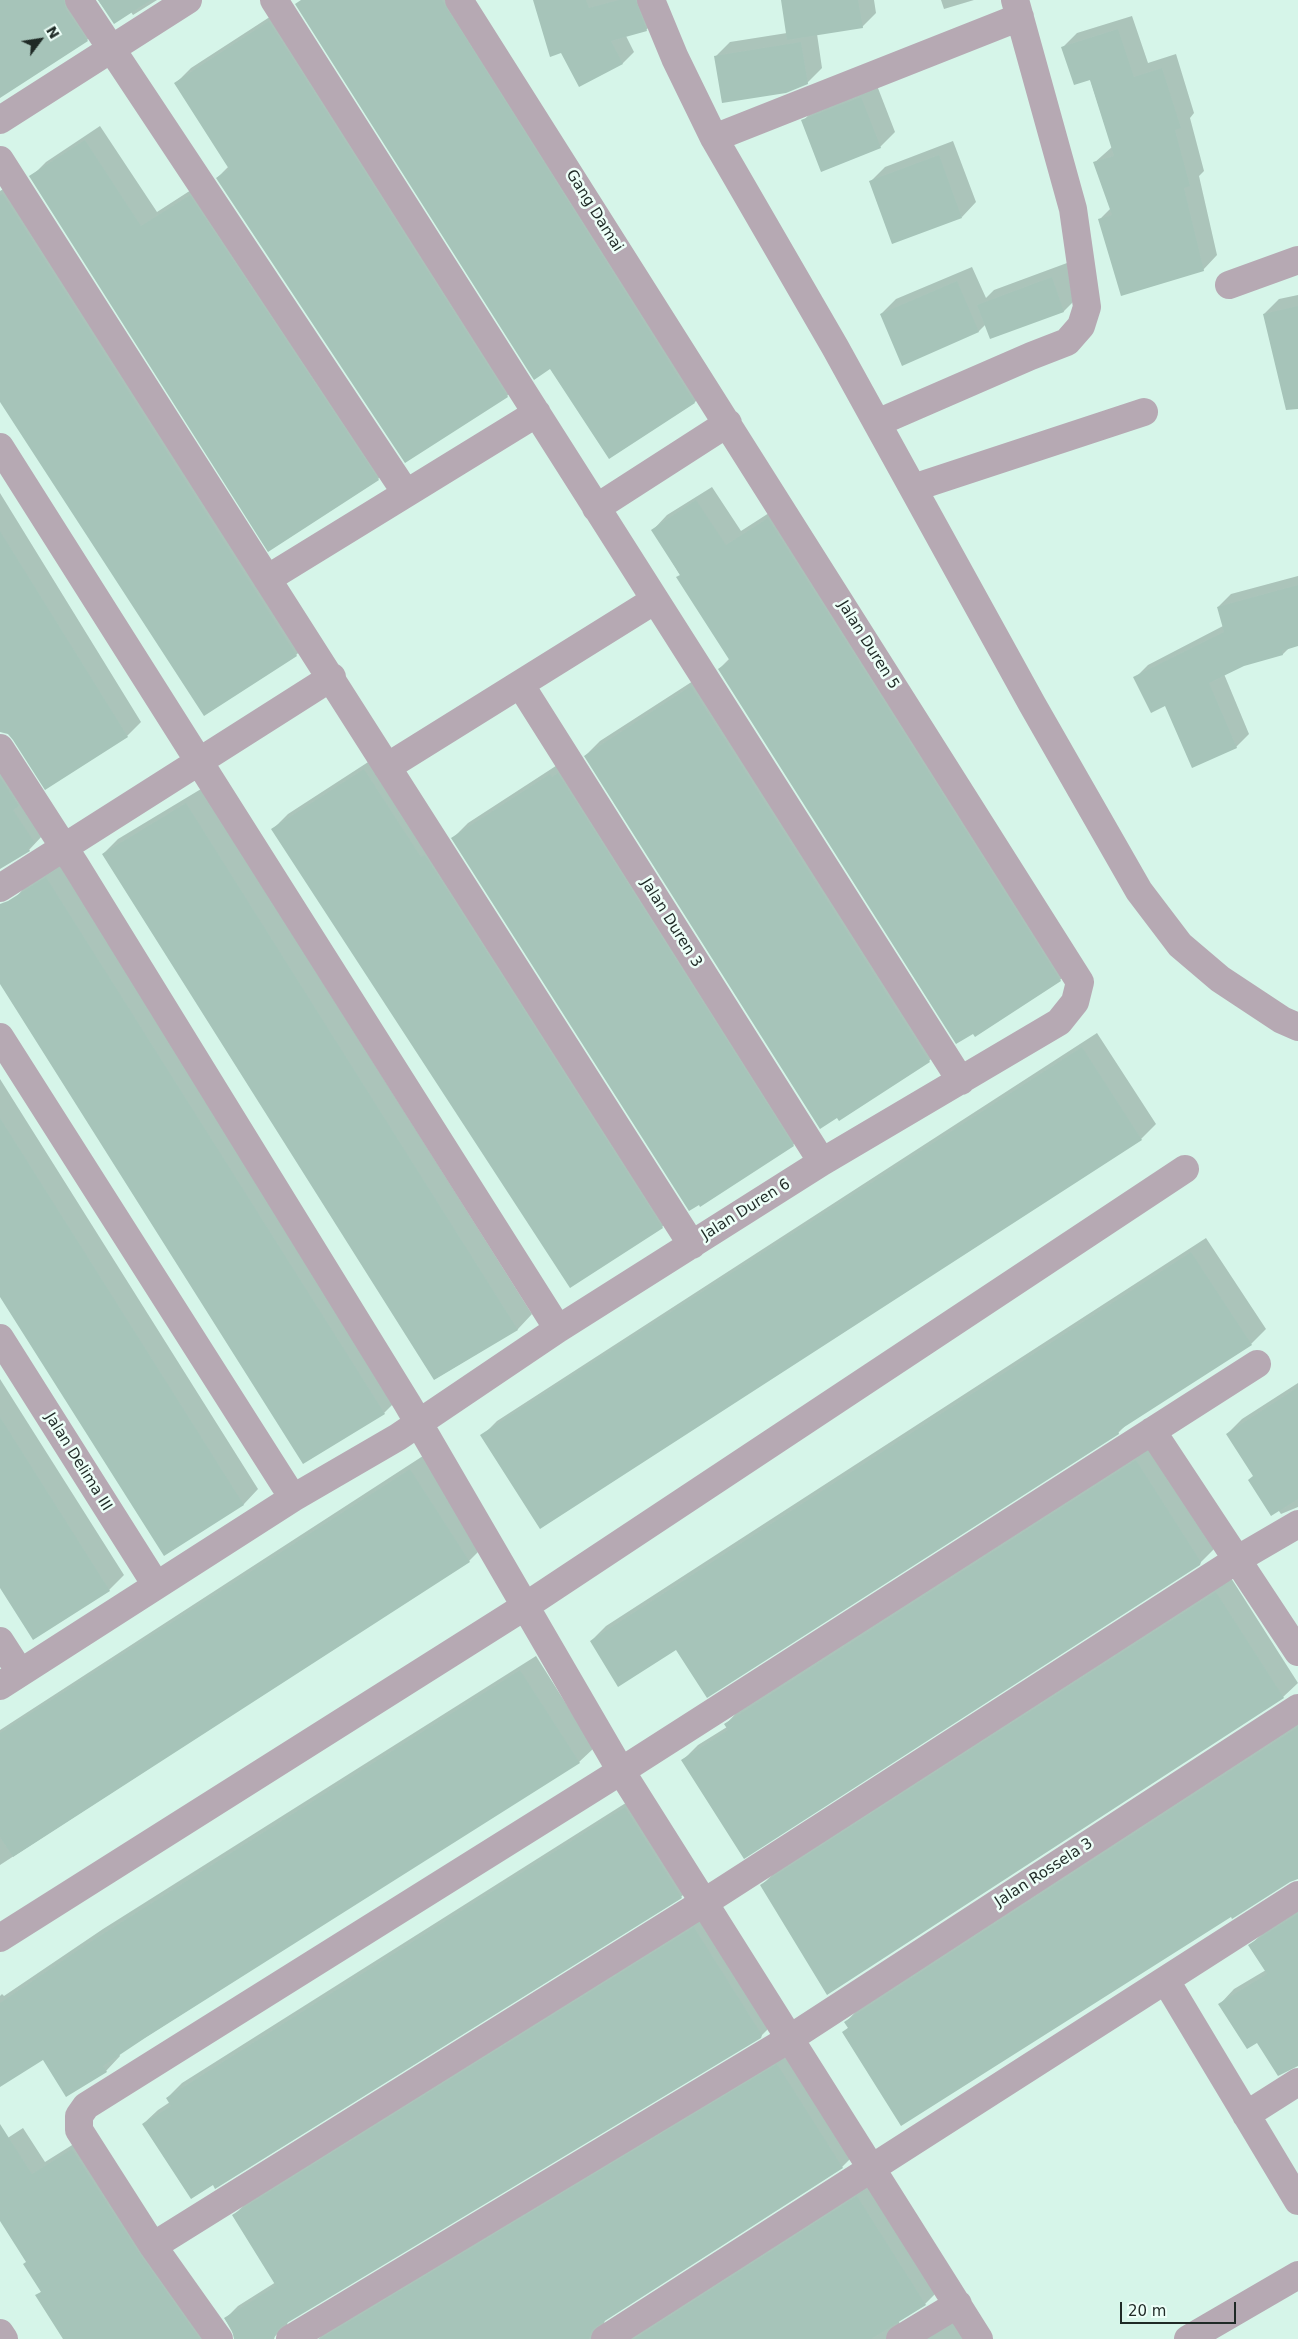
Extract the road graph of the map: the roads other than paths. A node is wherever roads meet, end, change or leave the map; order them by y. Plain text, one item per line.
1 (79, 0) edge
2 (188, 0) edge
3 (274, 0) edge
4 (459, 0) edge
5 (651, 0) edge
6 (1017, 8) edge
7 (112, 50) junction
8 (0, 120) edge
9 (714, 138) junction
10 (0, 160) edge
11 (1298, 260) edge
12 (1229, 285) dead end
13 (1144, 412) dead end
14 (536, 413) junction
15 (728, 423) junction
16 (877, 423) junction
17 (0, 448) edge
18 (913, 488) junction
19 (406, 493) junction
20 (596, 508) junction
21 (267, 579) junction
22 (655, 600) junction
23 (332, 677) junction
24 (520, 684) junction
25 (0, 748) edge
26 (200, 760) junction
27 (386, 767) junction
28 (64, 847) junction
29 (0, 888) edge
30 (1075, 1002) joint
31 (1298, 1027) edge
32 (0, 1037) edge
33 (961, 1082) junction
34 (822, 1162) junction
35 (1185, 1169) dead end
36 (692, 1245) junction
37 (558, 1329) junction
38 (0, 1338) edge
39 (1256, 1364) dead end
40 (419, 1423) junction
41 (1152, 1431) junction
42 (294, 1498) junction
43 (1298, 1524) edge
44 (1238, 1559) junction
45 (156, 1585) junction
46 (524, 1607) junction
47 (0, 1641) edge
48 (1298, 1652) edge
49 (10, 1679) edge
50 (1298, 1708) edge
51 (621, 1771) junction
52 (1298, 1895) edge
53 (702, 1903) junction
54 (0, 1938) edge
55 (1166, 1981) junction
56 (789, 2039) junction
57 (1298, 2082) edge
58 (1246, 2115) junction
59 (872, 2169) junction
60 (1298, 2201) edge
61 (153, 2246) junction
62 (1298, 2275) edge
63 (958, 2304) junction
64 (0, 2333) edge
65 (4, 2339) edge
66 (219, 2339) edge
67 (290, 2339) edge
68 (605, 2339) edge
69 (900, 2339) edge
70 (979, 2339) edge
71 (1188, 2339) edge

1 - 7 street
2 - 7 street
3 - 14 street
4 - 15 street, Gang Damai
5 - 9 street
6 - 9 street
6 - 16 street
7 - 8 street
7 - 19 street
9 - 16 street
10 - 21 street
11 - 12 street
13 - 18 street
14 - 19 street
14 - 20 street
15 - 20 street
15 - 30 street, Jalan Duren 5
16 - 18 street
17 - 26 street
18 - 31 street
19 - 21 street
20 - 22 street
21 - 23 street
22 - 24 street
22 - 33 street
23 - 26 street
23 - 27 street
24 - 27 street
24 - 34 street, Jalan Duren 3
25 - 28 street
26 - 28 street
26 - 37 street
27 - 36 street
28 - 29 street
28 - 40 street
30 - 33 street, Jalan Duren 6
32 - 42 street
33 - 34 street, Jalan Duren 6
34 - 36 street, Jalan Duren 6
35 - 46 street
36 - 37 street, Jalan Duren 6
37 - 40 street, Jalan Duren 6
38 - 45 street, Jalan Delima III
39 - 41 street
40 - 42 street, Jalan Duren 6
40 - 46 street
41 - 44 street
41 - 51 street
42 - 45 street, Jalan Duren 6
43 - 44 street
44 - 48 street
44 - 53 street
45 - 49 street, Jalan Duren 6
46 - 51 street
46 - 54 street
47 - 49 street
50 - 56 street, Jalan Rossela 3
51 - 53 street
51 - 61 street
52 - 55 street
53 - 56 street
53 - 61 street
55 - 58 street
55 - 59 street
56 - 59 street
56 - 67 street, Jalan Rossela 3
57 - 58 street
58 - 60 street
59 - 63 street
59 - 68 street
61 - 66 street
62 - 71 street
63 - 69 street
63 - 70 street
64 - 65 street

